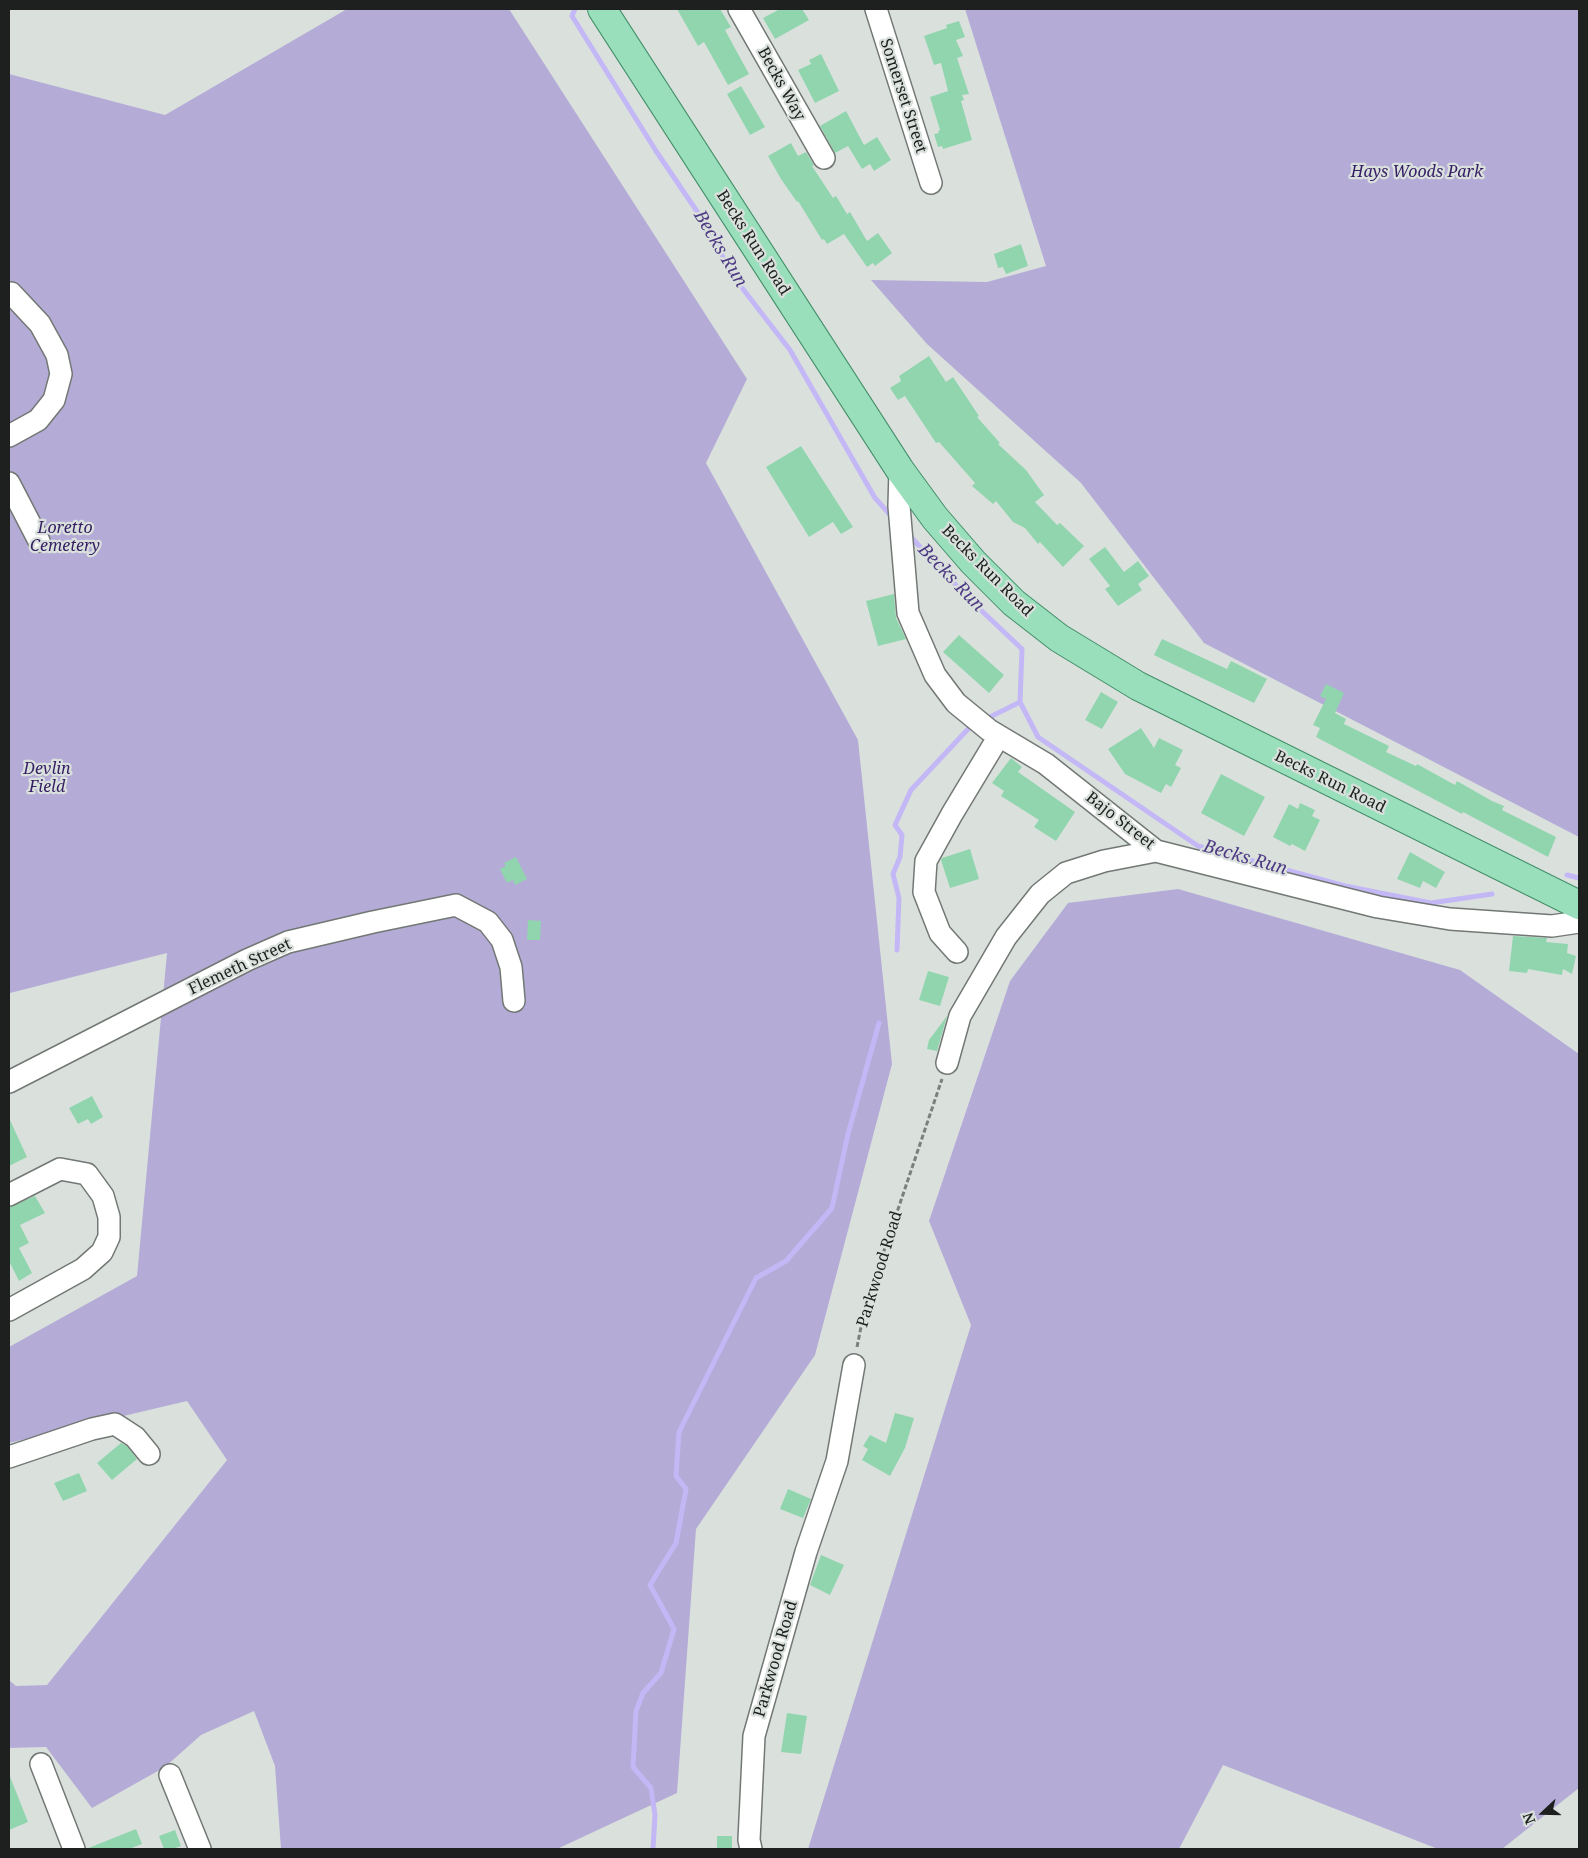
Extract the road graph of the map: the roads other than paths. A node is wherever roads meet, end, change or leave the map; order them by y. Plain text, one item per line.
1 (602, 9) edge
2 (739, 9) edge
3 (876, 9) edge
4 (824, 158) dead end
5 (931, 183) dead end
6 (9, 293) edge
7 (9, 436) edge
8 (900, 470) junction
9 (9, 482) edge
10 (39, 541) dead end
11 (994, 733) junction
12 (1156, 851) junction
13 (1579, 905) edge
14 (1579, 922) edge
15 (957, 952) dead end
16 (514, 1001) dead end
17 (947, 1063) road end
18 (9, 1082) edge
19 (9, 1195) edge
20 (9, 1310) edge
21 (854, 1365) road end
22 (149, 1454) dead end
23 (9, 1457) edge
24 (41, 1764) dead end
25 (170, 1775) dead end
26 (749, 1846) edge
27 (74, 1849) edge
28 (200, 1849) edge

1 - 8 main road, Becks Run Road
2 - 4 street, Becks Way
3 - 5 street, Somerset Street
6 - 7 street
8 - 11 street, Bajo Street
8 - 13 main road, Becks Run Road
9 - 10 street
11 - 12 street, Bajo Street
11 - 15 street
12 - 14 street, Bajo Street
12 - 17 street
16 - 18 street, Flemeth Street
19 - 20 street
21 - 26 street, Parkwood Road
22 - 23 street
24 - 27 street
25 - 28 street

